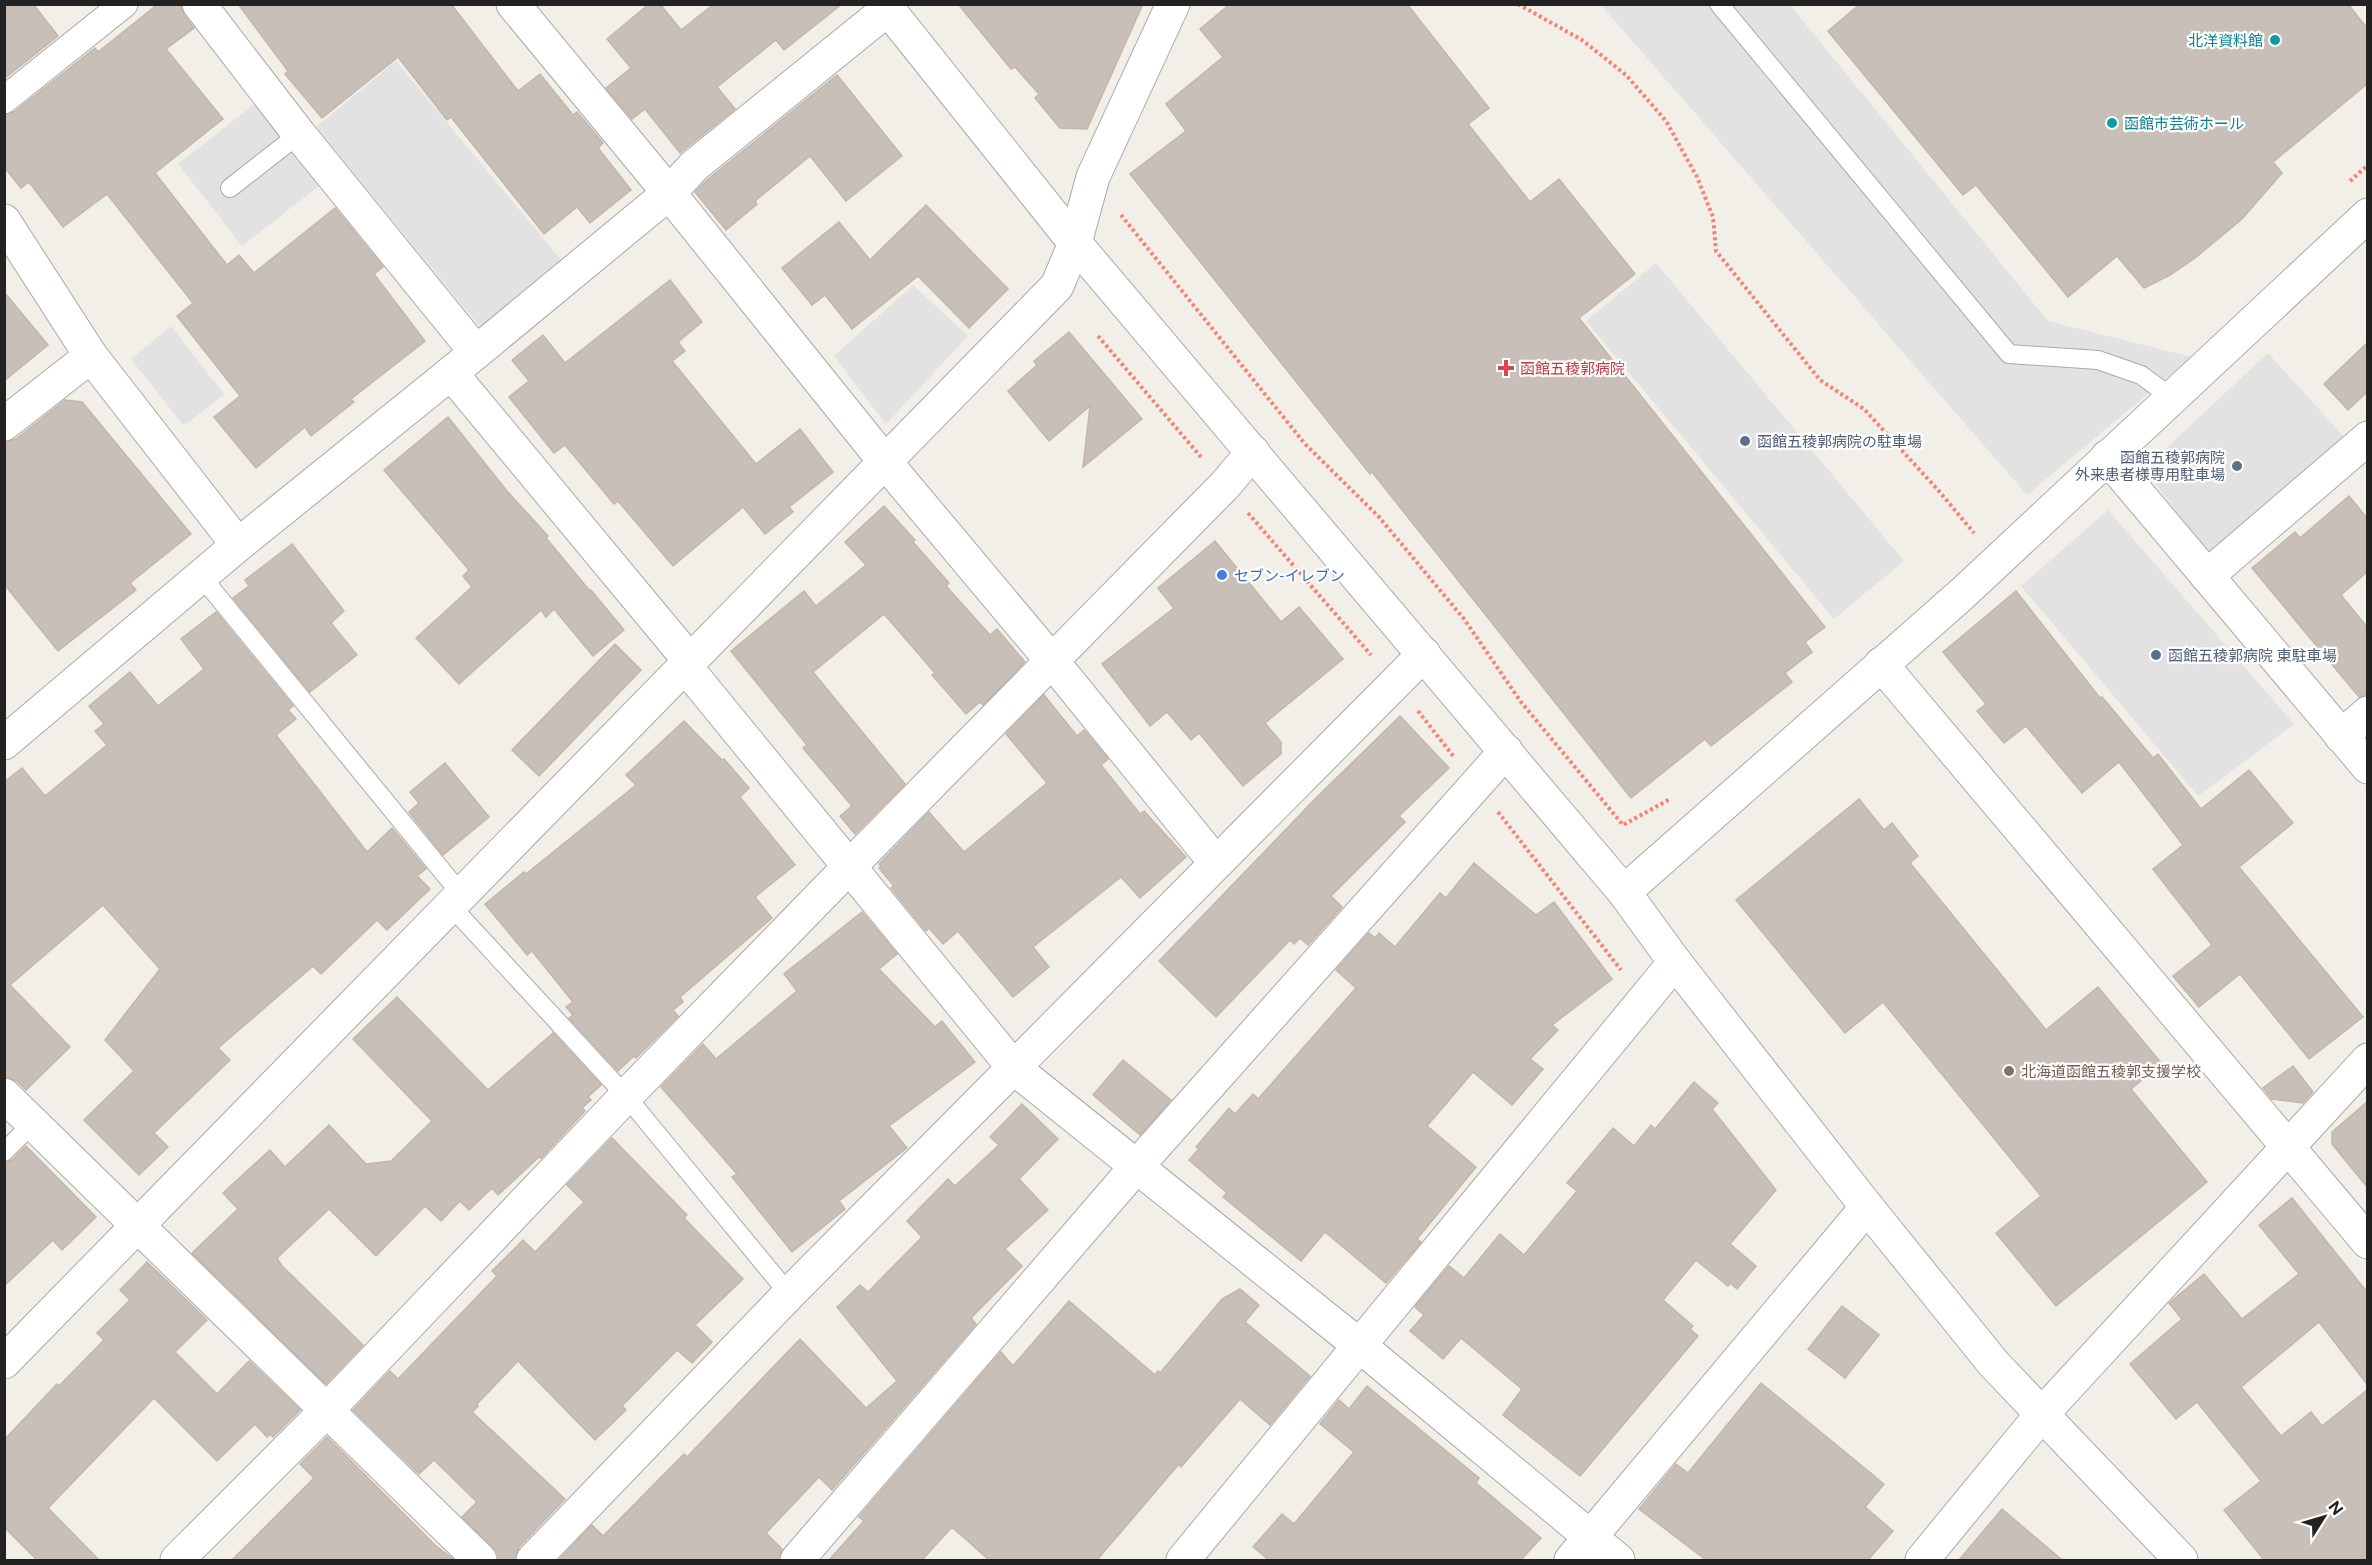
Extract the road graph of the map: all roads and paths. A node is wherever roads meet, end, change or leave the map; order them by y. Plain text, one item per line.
1 (124, 4) edge
2 (199, 4) edge
3 (513, 4) edge
4 (1173, 4) edge
5 (1518, 4) edge
6 (1719, 4) edge
7 (886, 7) edge
8 (4, 100) edge
9 (299, 134) junction
10 (230, 188) dead end
11 (669, 193) junction
12 (2367, 215) edge
13 (4, 221) edge
14 (1075, 243) junction
15 (1168, 275) dead end
16 (1098, 336) dead end
17 (476, 352) junction
18 (92, 356) junction
19 (451, 373) junction
20 (2171, 397) junction
21 (4, 424) edge
22 (2367, 438) edge
23 (1253, 452) junction
24 (2107, 457) junction
25 (886, 463) junction
26 (1225, 485) junction
27 (1975, 535) dead end
28 (238, 544) junction
29 (201, 576) junction
30 (2207, 576) junction
31 (1424, 654) junction
32 (1052, 661) junction
33 (687, 663) junction
34 (1881, 664) junction
35 (1395, 682) junction
36 (2367, 713) edge
37 (2341, 736) junction
38 (4, 743) edge
39 (1506, 751) junction
40 (2367, 767) edge
41 (1476, 784) junction
42 (1623, 825) dead end
43 (1216, 863) junction
44 (849, 867) junction
45 (1624, 892) junction
46 (456, 899) junction
47 (1675, 962) junction
48 (1624, 974) dead end
49 (2367, 1060) edge
50 (1014, 1068) junction
51 (4, 1095) edge
52 (626, 1096) junction
53 (32, 1124) junction
54 (2287, 1146) junction
55 (4, 1152) edge
56 (1136, 1167) junction
57 (1867, 1207) junction
58 (139, 1224) junction
59 (2367, 1242) edge
60 (789, 1294) junction
61 (1360, 1346) junction
62 (4, 1362) edge
63 (327, 1411) junction
64 (2042, 1414) junction
65 (1581, 1549) edge
66 (177, 1560) edge
67 (480, 1560) edge
68 (533, 1560) edge
69 (797, 1560) edge
70 (1183, 1560) edge
71 (1618, 1560) edge
72 (1922, 1560) edge
73 (2181, 1560) edge

1 - 8 street
2 - 9 street
3 - 11 street
4 - 14 street
5 - 27 path
6 - 20 lane
7 - 11 street
7 - 14 street
9 - 10 lane
9 - 17 street
11 - 17 street
11 - 25 street
12 - 20 street
13 - 18 street
14 - 23 street
14 - 25 street
15 - 42 path
16 - 26 path
17 - 19 street
18 - 21 street
18 - 28 street
19 - 28 street
19 - 33 street
20 - 24 street
22 - 30 street
23 - 26 street
23 - 31 street
24 - 30 street
24 - 34 street
25 - 32 street
25 - 33 street
26 - 32 street
26 - 35 path
28 - 29 street
29 - 38 street
29 - 46 lane
30 - 37 street
31 - 35 street
31 - 39 street
32 - 43 street
32 - 44 street
33 - 44 street
33 - 46 street
34 - 45 street
34 - 54 street
35 - 41 path
35 - 43 street
36 - 37 street
37 - 40 street
39 - 41 street
39 - 45 street
41 - 48 path
41 - 56 street
43 - 50 street
44 - 50 street
44 - 52 street
45 - 47 street
46 - 52 lane
46 - 58 street
47 - 57 street
47 - 61 street
49 - 54 street
50 - 56 street
50 - 60 street
51 - 53 street
52 - 60 lane
52 - 63 street
53 - 55 lane
53 - 58 street
54 - 59 street
54 - 64 street
56 - 61 street
56 - 69 street
57 - 64 street
57 - 65 street
58 - 62 street
58 - 63 street
60 - 68 street
61 - 65 street
61 - 70 street
63 - 66 street
63 - 67 street
64 - 72 street
64 - 73 street
65 - 71 street

